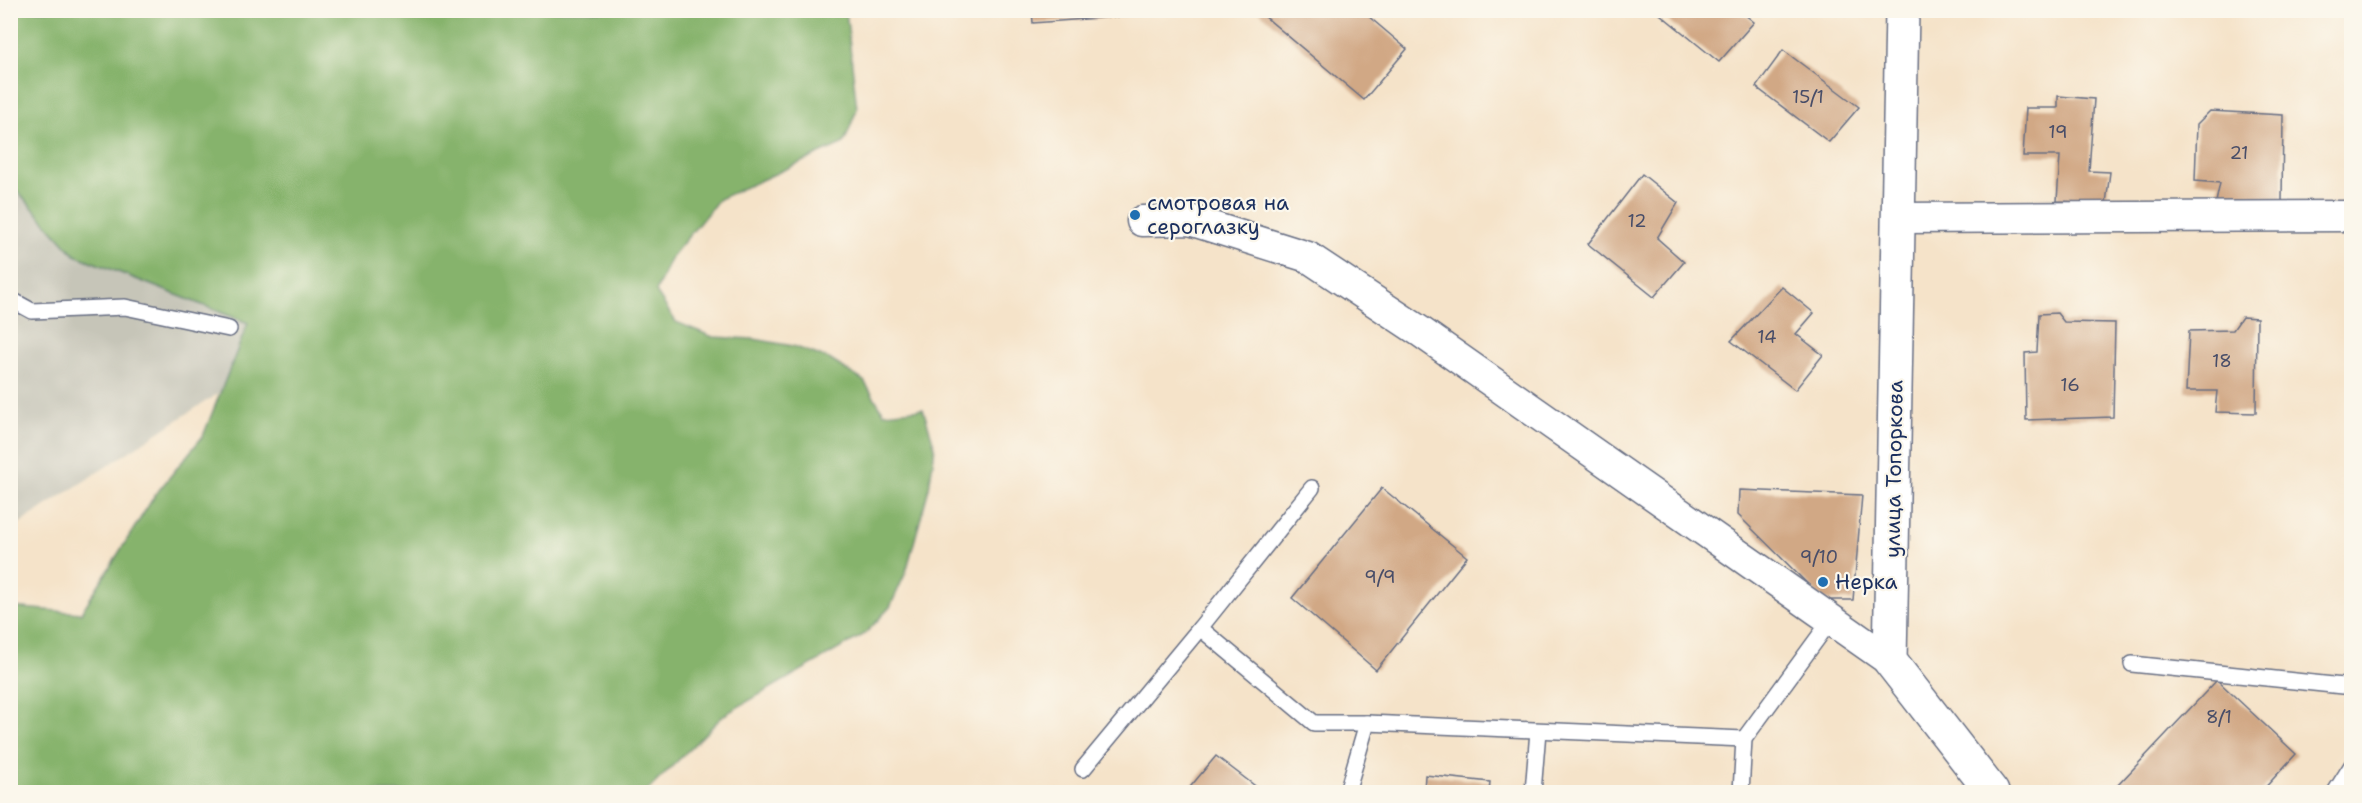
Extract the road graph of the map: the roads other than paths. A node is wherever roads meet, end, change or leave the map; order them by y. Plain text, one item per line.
1 (1902, 10) edge
2 (2352, 216) edge
3 (1899, 218) junction
4 (1142, 221) dead end
5 (10, 299) edge
6 (229, 329) dead end
7 (1312, 488) dead end
8 (1831, 620) junction
9 (1200, 628) junction
10 (1890, 661) junction
11 (2132, 664) dead end
12 (2352, 687) edge
13 (1367, 723) junction
14 (1538, 731) junction
15 (1744, 739) junction
16 (2352, 765) edge
17 (1083, 769) dead end
18 (1347, 792) edge
19 (1533, 792) edge
20 (1741, 792) edge
21 (1992, 792) edge
22 (2335, 792) edge

1 - 3 main road, улица Топоркова
2 - 3 street
3 - 10 main road, улица Топоркова
4 - 8 street
5 - 6 lane
7 - 9 lane
8 - 10 street
8 - 15 lane
9 - 13 lane
9 - 17 lane
10 - 21 main road
11 - 12 lane
13 - 14 lane
13 - 18 lane
14 - 15 lane
14 - 19 lane
15 - 20 lane
16 - 22 lane

